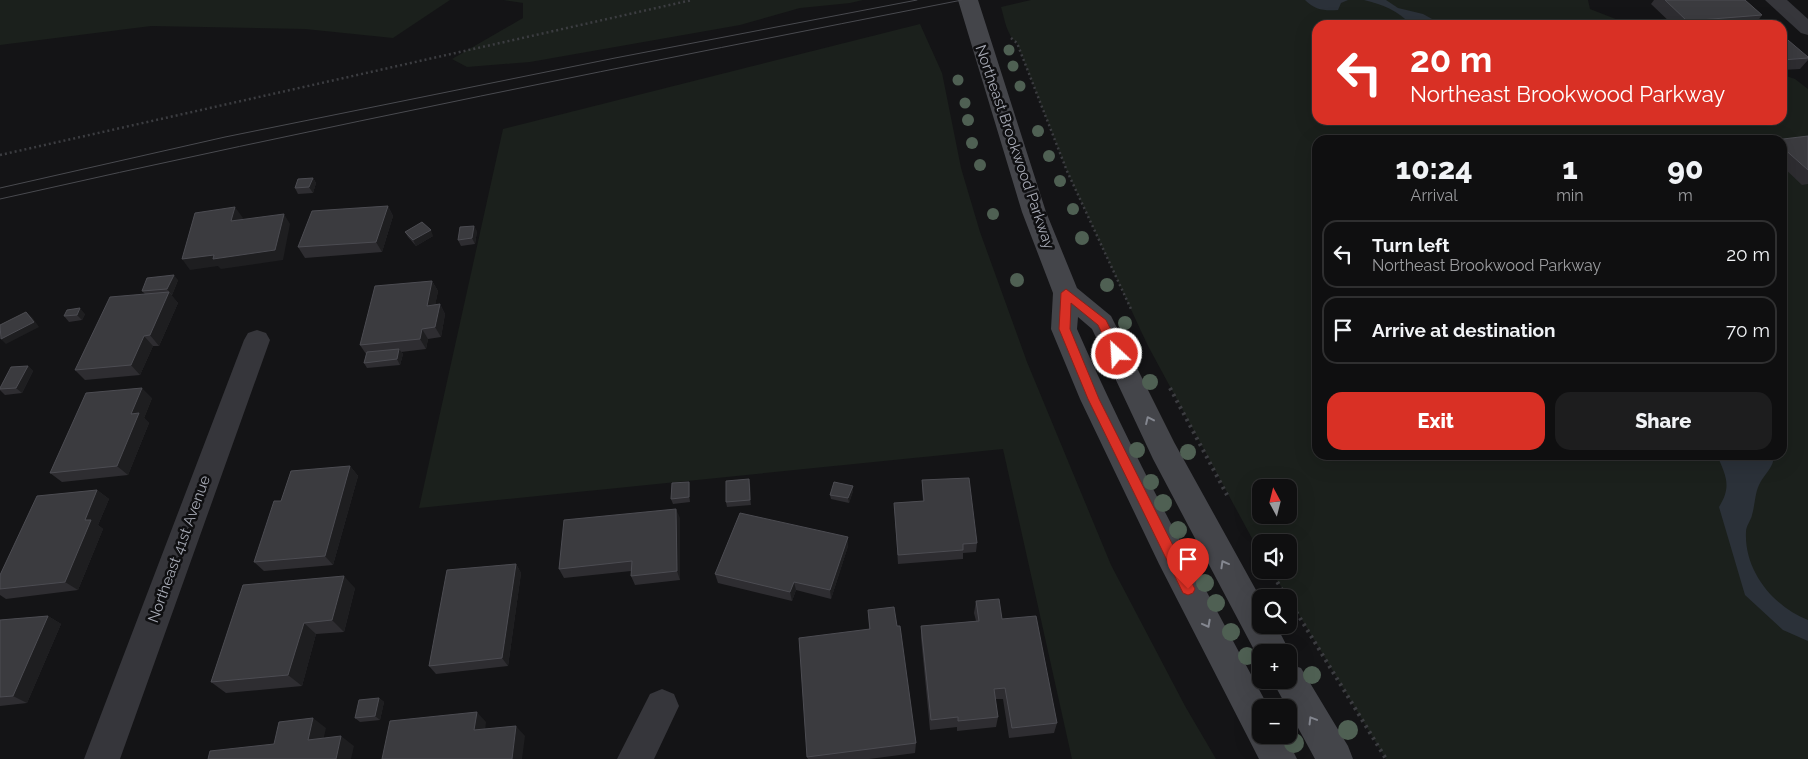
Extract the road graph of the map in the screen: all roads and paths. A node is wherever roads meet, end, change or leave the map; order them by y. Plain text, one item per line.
1 (692, 0) edge
2 (968, 0) edge
3 (1775, 0) edge
4 (1808, 29) edge
5 (1008, 32) dead end
6 (0, 155) edge
7 (1066, 293) junction
8 (1135, 318) dead end
9 (257, 340) dead end
10 (1170, 387) dead end
11 (1229, 498) dead end
12 (1297, 614) edge
13 (1270, 644) edge
14 (1294, 689) edge
15 (662, 706) dead end
16 (1252, 710) edge
17 (1271, 744) edge
18 (102, 759) edge
19 (635, 759) edge
20 (1279, 759) edge
21 (1335, 759) edge
22 (1386, 759) edge

1 - 6 path
2 - 7 main road, Northeast Brookwood Parkway
3 - 4 street
5 - 8 path
13 -> 7 main road, Northeast Brookwood Parkway
7 -> 16 main road, Northeast Brookwood Parkway
9 - 18 street, Northeast 41st Avenue
10 - 11 path
12 - 22 path
21 -> 14 main road
15 - 19 street
17 - 20 main road

